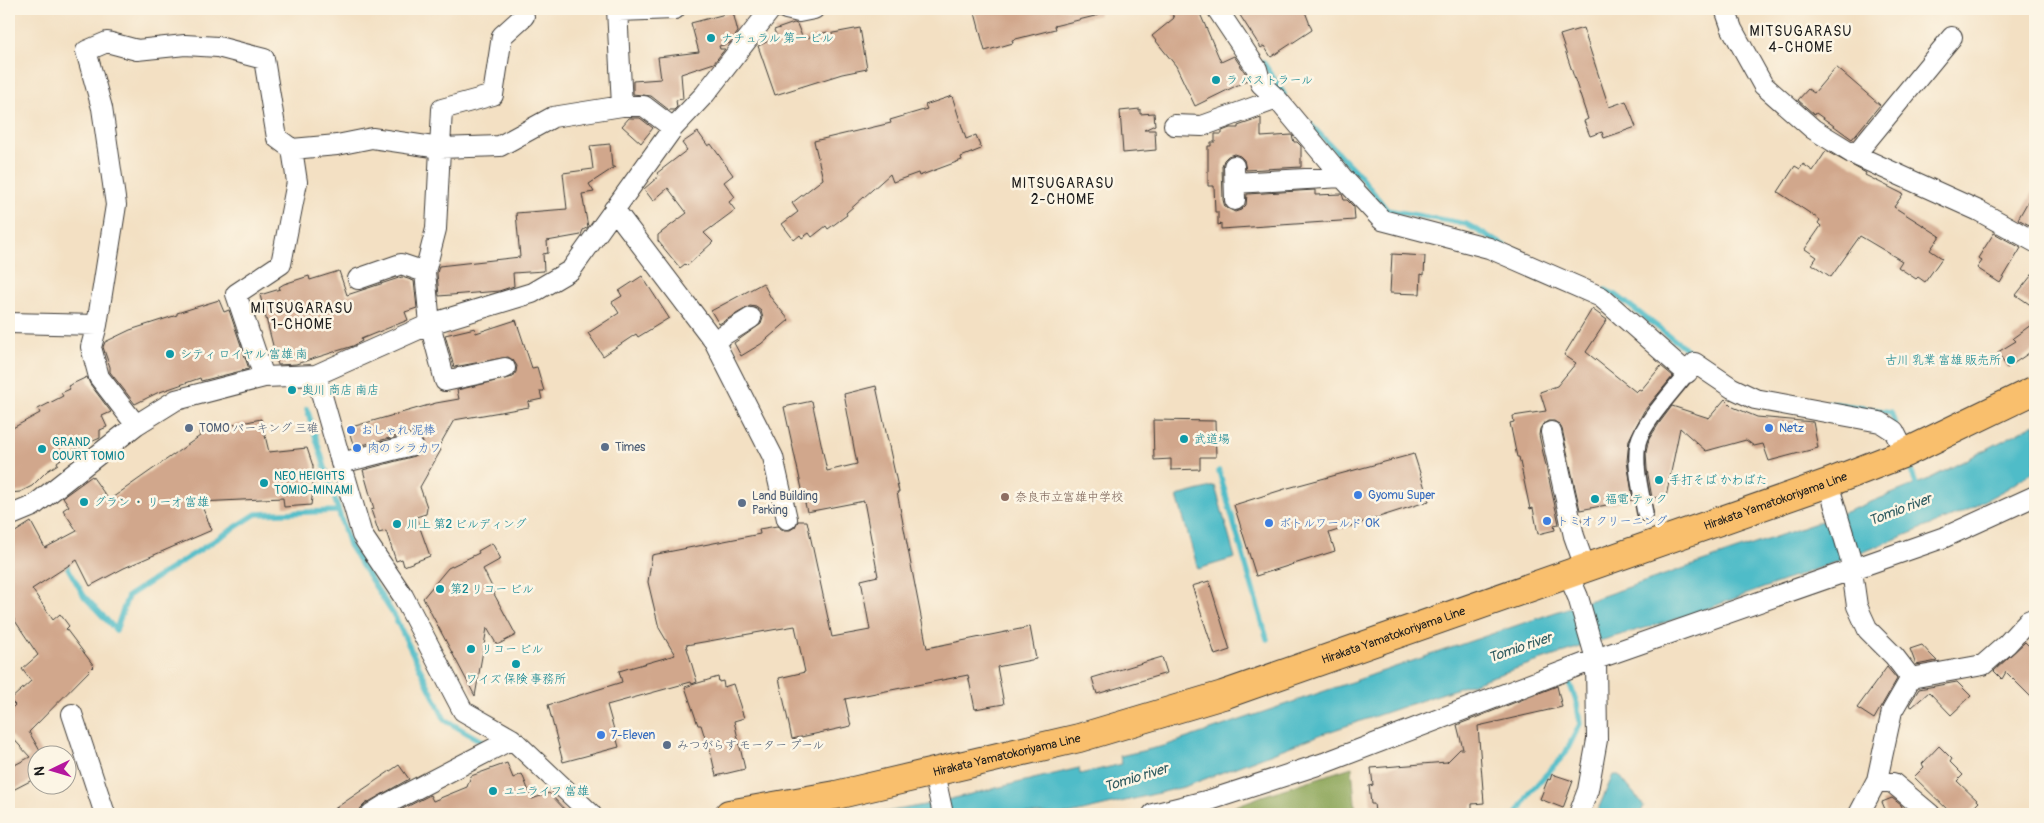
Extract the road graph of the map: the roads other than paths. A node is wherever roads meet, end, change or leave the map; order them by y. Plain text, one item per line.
1 (676, 9) edge
2 (771, 9) edge
3 (786, 9) edge
4 (814, 9) edge
5 (1217, 9) edge
6 (1725, 9) edge
7 (617, 10) edge
8 (524, 16) dead end
9 (1952, 38) dead end
10 (1278, 99) junction
11 (622, 106) junction
12 (1174, 126) dead end
13 (673, 128) junction
14 (440, 148) junction
15 (292, 149) junction
16 (1855, 155) junction
17 (1342, 177) junction
18 (1235, 183) dead end
19 (614, 209) junction
20 (2035, 242) edge
21 (424, 272) junction
22 (358, 279) dead end
23 (751, 318) dead end
24 (9, 323) edge
25 (430, 324) junction
26 (97, 325) junction
27 (714, 341) junction
28 (505, 368) dead end
29 (1688, 373) junction
30 (316, 375) junction
31 (264, 377) junction
32 (2035, 390) edge
33 (136, 425) junction
34 (1550, 432) dead end
35 (412, 445) dead end
36 (1905, 453) junction
37 (341, 463) junction
38 (1828, 484) junction
39 (2035, 496) edge
40 (1644, 513) dead end
41 (9, 516) edge
42 (787, 518) dead end
43 (1851, 563) junction
44 (1577, 579) junction
45 (2035, 618) edge
46 (1594, 651) junction
47 (1911, 678) junction
48 (72, 714) dead end
49 (512, 739) junction
50 (1877, 780) junction
51 (936, 783) junction
52 (105, 814) edge
53 (371, 814) edge
54 (591, 814) edge
55 (729, 814) edge
56 (943, 814) edge
57 (1153, 814) edge
58 (1579, 814) edge
59 (1860, 814) edge
60 (1930, 814) edge

1 - 7 street
2 - 13 street
3 - 4 street
5 - 10 street
6 - 16 street
7 - 11 street
8 - 14 street
9 - 16 street
10 - 12 street
10 - 17 street
11 - 13 street
11 - 14 street
13 - 19 street
14 - 15 street
14 - 21 street
15 - 26 street
15 - 31 street
16 - 20 street
17 - 18 street
17 - 29 street
19 - 25 street
19 - 27 street
21 - 22 street
21 - 25 street
23 - 27 street
24 - 26 street
25 - 28 street
25 - 30 street
26 - 33 street
27 - 42 street
29 - 36 street
29 - 40 street
30 - 31 street
30 - 37 street
31 - 33 street
32 - 36 main road, Hirakata Yamatokoriyama Line
33 - 41 street
34 - 44 street
35 - 37 street
36 - 38 main road, Hirakata Yamatokoriyama Line
37 - 49 street
38 - 43 street
38 - 44 main road, Hirakata Yamatokoriyama Line
39 - 43 street
43 - 46 street
43 - 47 street
44 - 46 street
44 - 51 main road, Hirakata Yamatokoriyama Line
45 - 47 street
46 - 57 street
46 - 58 street
47 - 50 street
48 - 52 street
49 - 53 street
49 - 54 street
50 - 59 street
50 - 60 street
51 - 55 main road, Hirakata Yamatokoriyama Line
51 - 56 street

